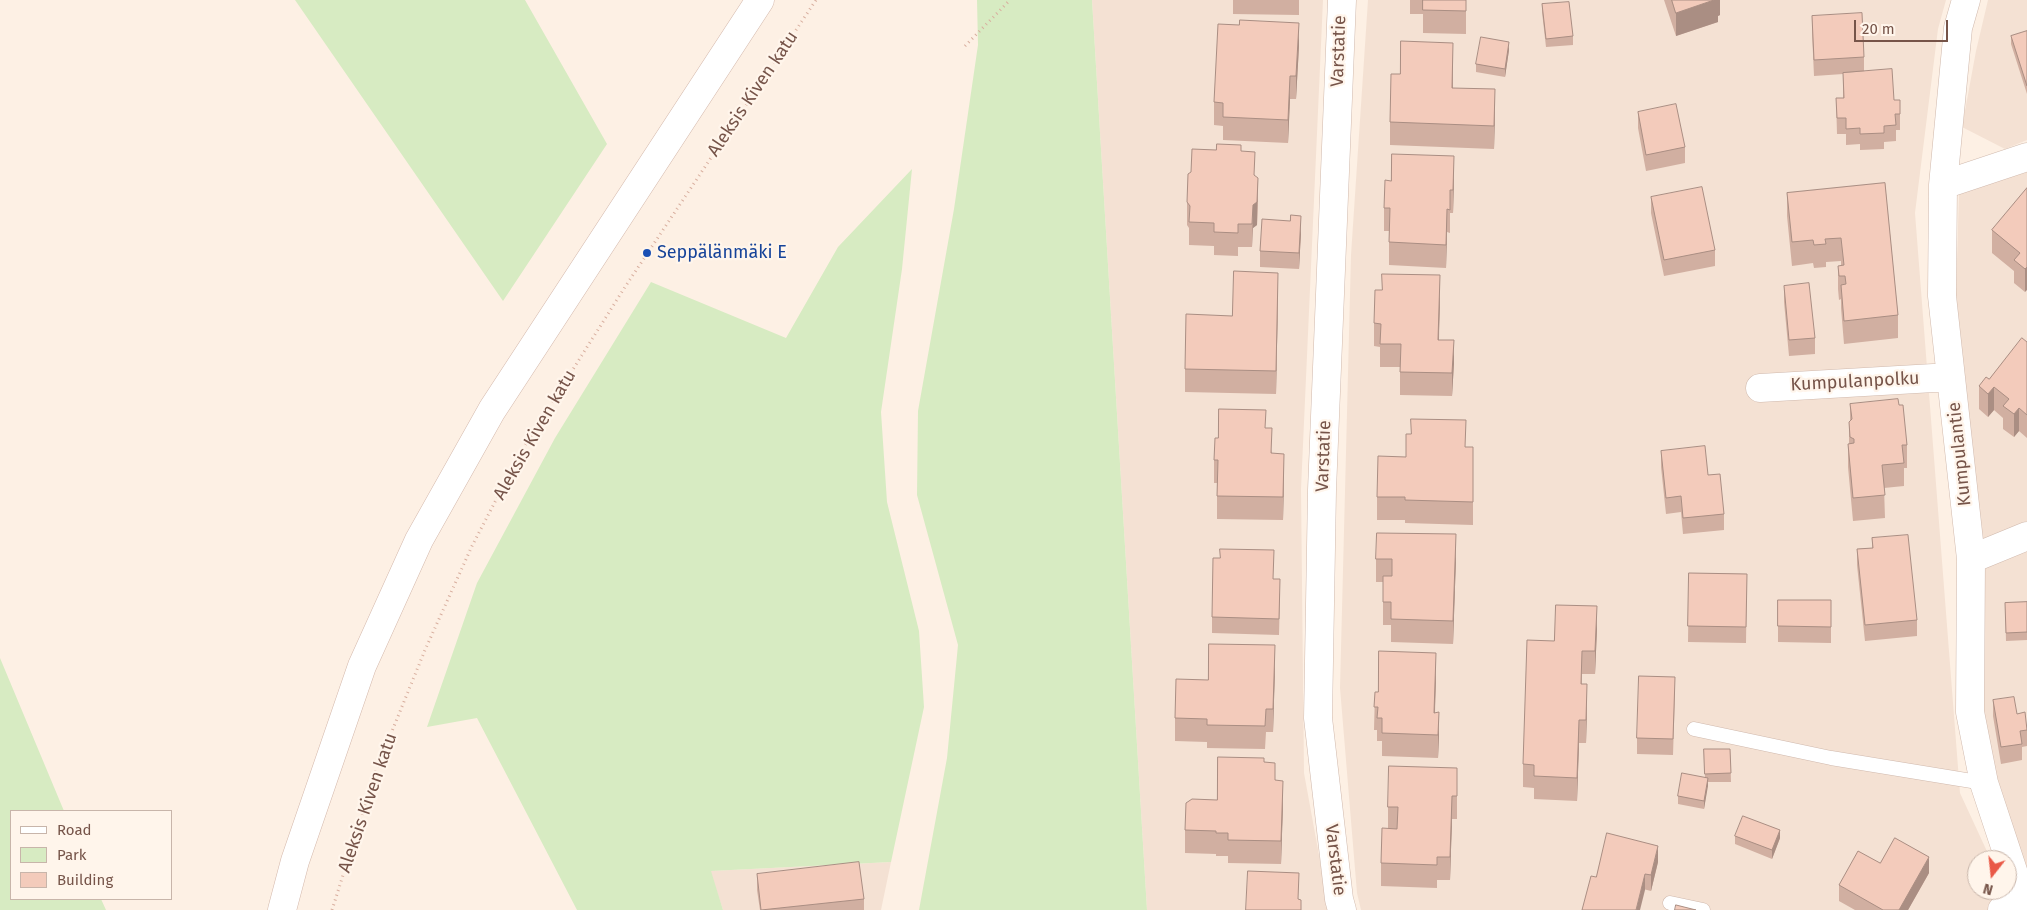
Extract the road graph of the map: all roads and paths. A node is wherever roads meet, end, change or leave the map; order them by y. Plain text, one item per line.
1 (760, 0) edge
2 (816, 0) edge
3 (1010, 0) edge
4 (1342, 0) edge
5 (1966, 0) edge
6 (964, 46) dead end
7 (2027, 157) edge
8 (1942, 186) junction
9 (1951, 377) junction
10 (1760, 388) dead end
11 (2027, 536) edge
12 (1971, 559) junction
13 (1694, 729) dead end
14 (1984, 783) junction
15 (2017, 901) edge
16 (1670, 903) dead end
17 (282, 910) edge
18 (332, 910) edge
19 (1342, 910) edge
20 (1703, 910) edge

1 - 17 street
2 - 18 path, Aleksis Kiven katu
3 - 6 path
4 - 19 street, Varstatie
5 - 8 street, Kumpulantie
7 - 8 street
8 - 9 street, Kumpulantie
9 - 10 street, Kumpulanpolku
9 - 12 street, Kumpulantie
11 - 12 street
12 - 14 street, Kumpulantie
13 - 14 lane
14 - 15 street, Kumpulantie
16 - 20 lane

